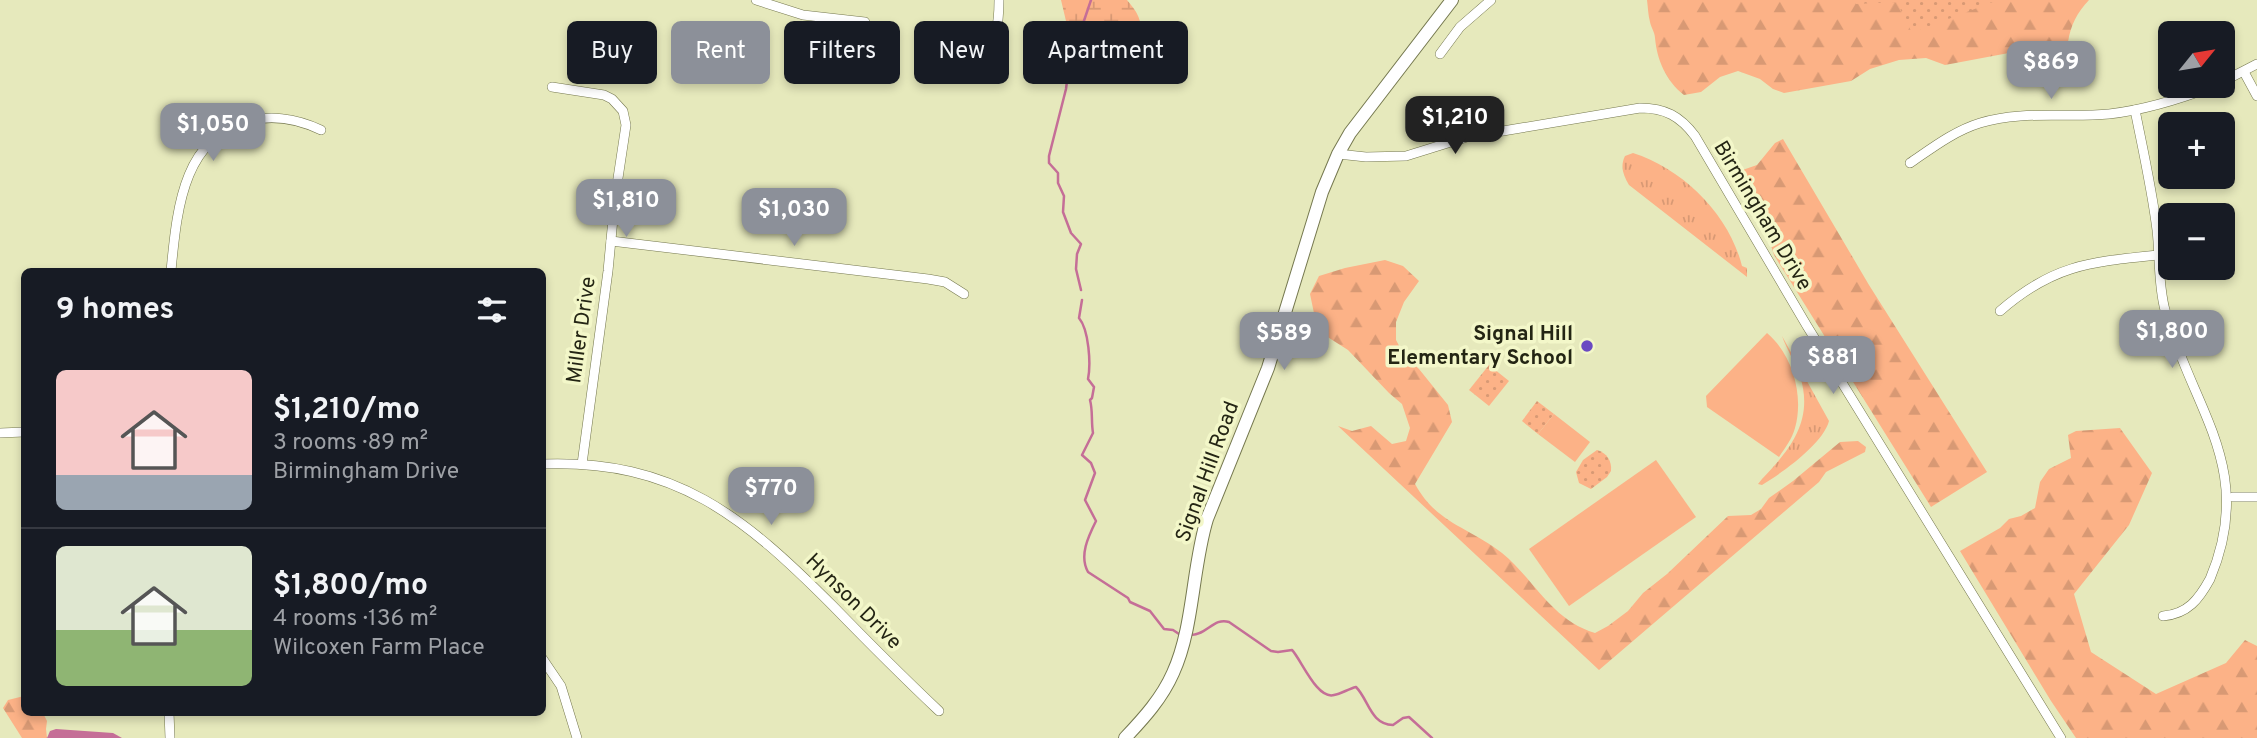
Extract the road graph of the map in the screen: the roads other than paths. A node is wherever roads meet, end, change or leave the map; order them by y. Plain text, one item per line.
1 (756, 0) edge
2 (999, 0) edge
3 (1452, 0) edge
4 (1491, 0) edge
5 (856, 21) edge
6 (997, 21) edge
7 (1440, 54) dead end
8 (2257, 64) edge
9 (2244, 72) junction
10 (2235, 76) edge
11 (552, 87) dead end
12 (2257, 96) edge
13 (2178, 98) edge
14 (2135, 110) junction
15 (321, 130) dead end
16 (1338, 154) junction
17 (1910, 163) dead end
18 (611, 241) junction
19 (2158, 246) edge
20 (2158, 255) edge
21 (171, 268) edge
22 (2161, 280) edge
23 (964, 294) dead end
24 (2000, 311) dead end
25 (21, 432) edge
26 (0, 433) edge
27 (546, 464) edge
28 (582, 464) junction
29 (2233, 496) junction
30 (2257, 497) edge
31 (2163, 616) dead end
32 (546, 664) edge
33 (939, 711) dead end
34 (169, 716) edge
35 (170, 738) edge
36 (577, 738) edge
37 (1125, 738) edge
38 (2061, 738) edge

1 - 5 street
2 - 6 street
3 - 16 main road, Signal Hill Road
4 - 7 street
8 - 9 street
9 - 10 street
9 - 12 street
11 - 18 street, Miller Drive
13 - 14 street
14 - 17 street
14 - 19 street
15 - 21 street
16 - 37 main road, Signal Hill Road
16 - 38 street, Birmingham Drive
18 - 23 street
18 - 28 street, Miller Drive
20 - 24 street
22 - 29 street
25 - 26 street
27 - 28 street, Hynson Drive
28 - 33 street, Hynson Drive
29 - 30 street
29 - 31 street
32 - 36 street
34 - 35 street

